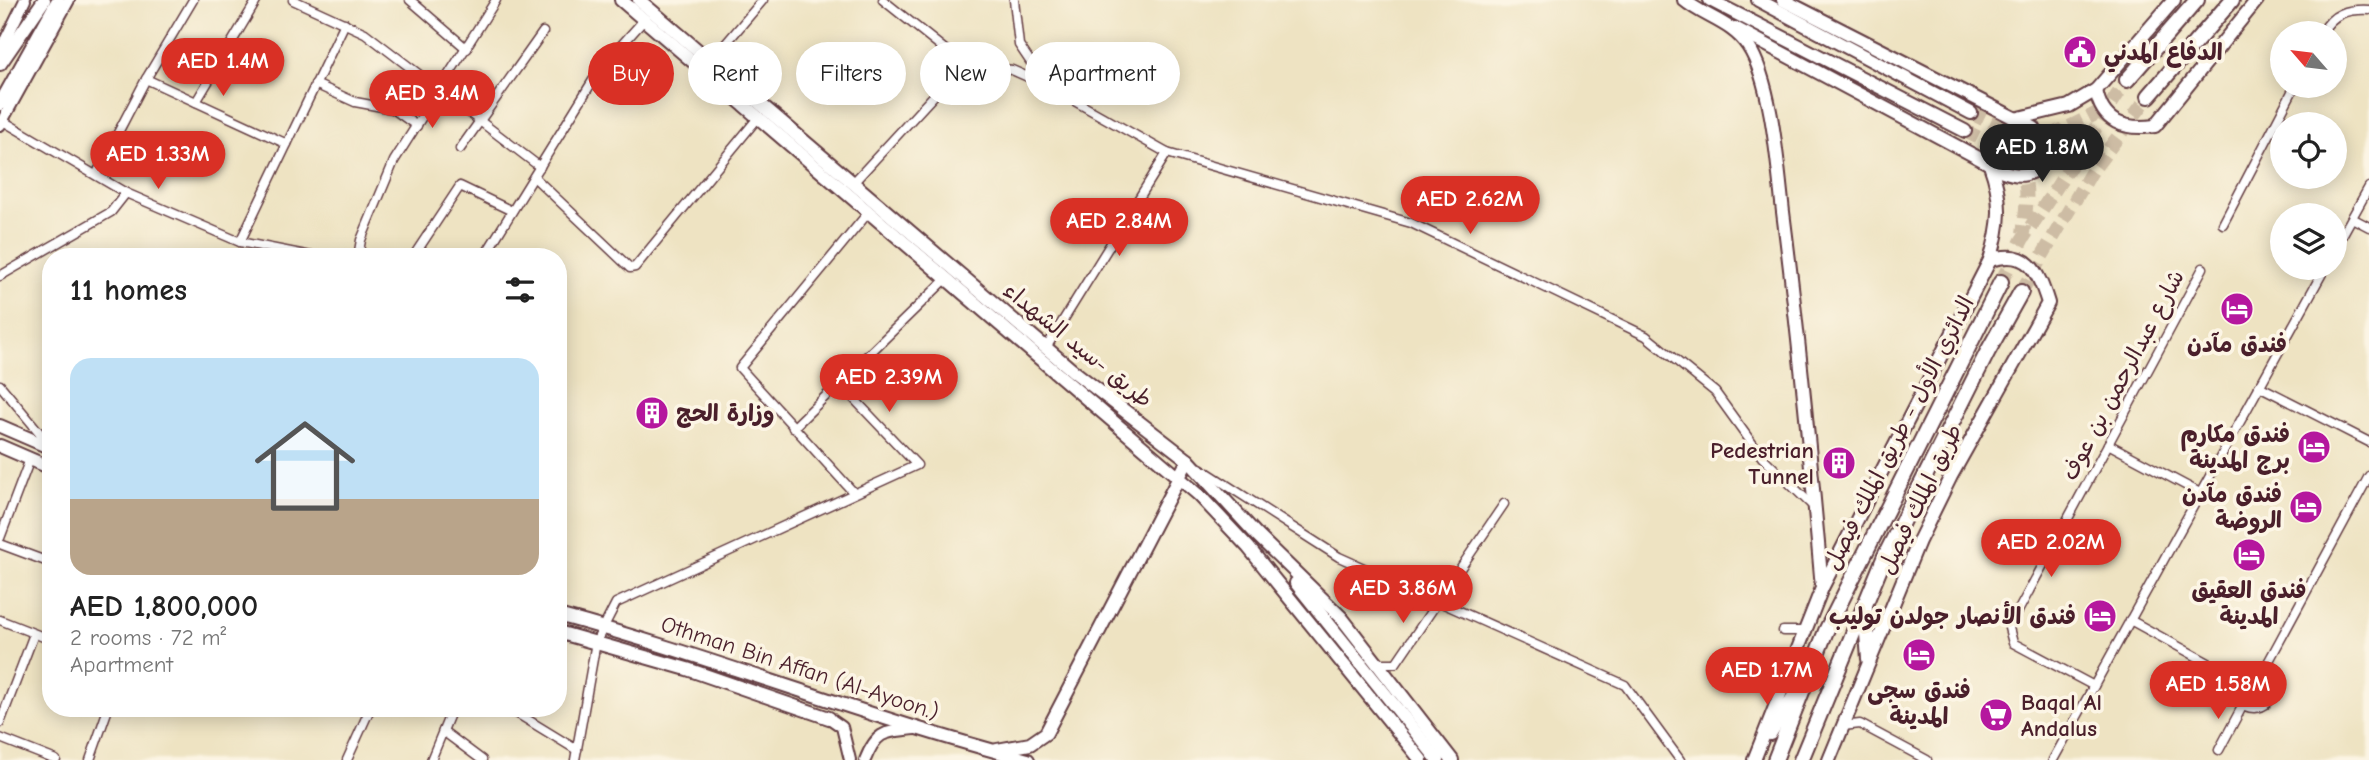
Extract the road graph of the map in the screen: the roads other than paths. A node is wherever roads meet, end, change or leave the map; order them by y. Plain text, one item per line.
1 (25, 0) edge
2 (44, 0) edge
3 (58, 0) edge
4 (69, 0) edge
5 (193, 0) edge
6 (257, 0) edge
7 (293, 0) edge
8 (410, 0) edge
9 (496, 0) edge
10 (621, 0) edge
11 (639, 0) edge
12 (763, 0) edge
13 (883, 0) edge
14 (1014, 0) edge
15 (1710, 0) edge
16 (1758, 0) edge
17 (1783, 0) edge
18 (2174, 0) edge
19 (2197, 0) edge
20 (2232, 0) edge
21 (2257, 0) edge
22 (1684, 1) edge
23 (2369, 10) edge
24 (644, 20) junction
25 (2332, 21) edge
26 (345, 23) junction
27 (1725, 23) junction
28 (543, 32) dead end
29 (689, 42) edge
30 (727, 42) edge
31 (936, 42) edge
32 (467, 49) junction
33 (0, 51) edge
34 (1025, 54) edge
35 (0, 64) edge
36 (146, 79) junction
37 (2127, 80) tunnel mouth
38 (316, 84) junction
39 (2096, 90) junction
40 (441, 91) junction
41 (2149, 96) tunnel mouth
42 (2289, 98) edge
43 (196, 102) junction
44 (0, 104) edge
45 (762, 105) edge
46 (925, 105) edge
47 (1082, 105) edge
48 (1971, 113) tunnel mouth
49 (757, 119) junction
50 (2015, 119) junction
51 (477, 121) junction
52 (1, 123) edge
53 (417, 126) junction
54 (1965, 131) tunnel mouth
55 (287, 144) junction
56 (460, 149) dead end
57 (1167, 153) junction
58 (1990, 164) junction
59 (540, 167) junction
60 (96, 175) junction
61 (534, 177) junction
62 (853, 183) junction
63 (2369, 187) edge
64 (127, 193) junction
65 (512, 211) junction
66 (868, 213) junction
67 (2352, 218) junction
68 (2222, 224) dead end
69 (2347, 227) edge
70 (2369, 227) edge
71 (240, 242) junction
72 (49, 248) edge
73 (270, 248) edge
74 (360, 248) edge
75 (419, 248) edge
76 (489, 248) edge
77 (42, 252) edge
78 (1990, 260) junction
79 (2203, 268) dead end
80 (0, 276) edge
81 (946, 279) junction
82 (2318, 280) edge
83 (2001, 282) tunnel mouth
84 (2021, 292) tunnel mouth
85 (1046, 348) junction
86 (1790, 372) dead end
87 (1803, 379) junction
88 (839, 383) junction
89 (0, 385) edge
90 (2259, 386) junction
91 (0, 426) edge
92 (793, 428) junction
93 (42, 436) edge
94 (2369, 442) edge
95 (42, 443) edge
96 (2108, 444) junction
97 (0, 446) edge
98 (30, 459) junction
99 (1188, 460) junction
100 (42, 464) edge
101 (2369, 476) edge
102 (1179, 479) junction
103 (854, 493) junction
104 (2200, 493) junction
105 (1504, 504) dead end
106 (1816, 509) junction
107 (1257, 535) junction
108 (0, 538) edge
109 (0, 544) edge
110 (42, 560) edge
111 (1822, 588) junction
112 (1437, 601) junction
113 (1865, 605) junction
114 (567, 617) edge
115 (2130, 620) junction
116 (0, 621) edge
117 (602, 627) junction
118 (1783, 631) dead end
119 (1805, 631) junction
120 (34, 634) junction
121 (567, 634) edge
122 (42, 637) edge
123 (596, 642) junction
124 (1870, 659) junction
125 (1378, 663) junction
126 (1811, 666) junction
127 (1838, 670) junction
128 (2264, 670) junction
129 (2236, 678) junction
130 (2094, 686) junction
131 (2243, 705) junction
132 (105, 717) edge
133 (366, 717) edge
134 (449, 717) edge
135 (529, 717) edge
136 (829, 718) joint
137 (0, 723) edge
138 (1843, 726) junction
139 (921, 728) junction
140 (443, 731) junction
141 (0, 738) edge
142 (577, 750) junction
143 (2219, 750) dead end
144 (994, 751) junction
145 (56, 760) edge
146 (90, 760) edge
147 (347, 760) edge
148 (431, 760) edge
149 (482, 760) edge
150 (575, 760) edge
151 (850, 760) edge
152 (865, 760) edge
153 (1028, 760) edge
154 (1422, 760) edge
155 (1438, 760) edge
156 (1452, 760) edge
157 (1679, 760) edge
158 (1754, 760) edge
159 (1775, 760) edge
160 (1801, 760) edge
161 (1829, 760) edge
162 (1927, 760) edge
163 (2053, 760) edge

1 - 33 street
2 - 35 main road
3 - 44 main road
4 - 52 street
5 - 36 street
6 - 43 street
7 - 26 street
8 - 32 street
9 - 32 street
10 - 24 main road, طريق -سيد الشهداء
11 - 29 main road, طريق -سيد الشهداء
12 - 30 street
13 - 31 street
14 - 34 street
15 - 54 main road
16 - 48 main road
17 - 50 main road
18 - 39 main road
19 - 37 highway
20 - 41 highway
21 - 39 main road
22 - 27 main road
23 - 25 street
24 - 49 main road, طريق -سيد الشهداء
24 - 59 street
26 - 38 street
26 - 40 street
27 - 58 main road
27 - 87 main road
28 - 51 street
32 - 40 street
36 - 43 street
36 - 60 street
38 - 53 street
38 - 55 street
39 - 50 main road
40 - 51 street
40 - 53 street
42 - 68 street
43 - 55 street
45 - 62 main road, طريق -سيد الشهداء
46 - 62 street
47 - 57 street
49 - 61 street
49 - 66 main road, طريق -سيد الشهداء
50 - 58 main road
51 - 56 street
51 - 59 street
52 - 60 street
53 - 74 street
55 - 71 street
57 - 85 street
57 - 106 street
58 - 78 main road
59 - 61 street
60 - 64 street
61 - 65 street
62 - 85 main road, طريق -سيد الشهداء
63 - 67 street
64 - 71 street
64 - 72 street
65 - 75 street
65 - 76 street
66 - 81 main road, طريق -سيد الشهداء
66 - 92 street
67 - 69 street
67 - 70 street
71 - 73 street
77 - 80 street
78 - 111 main road
78 - 124 main road, طريق الملك فيصل
79 - 96 street, شارع عبدالرحمن بن عوف
81 - 88 street
81 - 102 main road, طريق -سيد الشهداء
82 - 90 street
83 - 126 highway, الدائري الأول - طريق الملك فيصل
84 - 113 highway, الدائري الأول - طريق الملك فيصل
85 - 99 main road, طريق -سيد الشهداء
86 - 87 street
87 - 106 main road
88 - 92 street
88 - 103 street
89 - 93 street
90 - 94 street
90 - 104 street
91 - 95 main road
92 - 103 street
96 - 104 street
96 - 130 street, شارع عبدالرحمن بن عوف
97 - 98 main road
98 - 100 main road
98 - 108 street
99 - 102 main road
99 - 107 main road, طريق -سيد الشهداء
99 - 112 street
101 - 128 street
102 - 144 main road
102 - 154 main road, طريق -سيد الشهداء
103 - 117 street
104 - 115 street
105 - 112 street
106 - 111 main road
107 - 125 main road, طريق -سيد الشهداء
107 - 155 main road
109 - 110 street
111 - 119 main road
112 - 125 street
112 - 157 street
113 - 124 highway
113 - 127 highway, الدائري الأول - طريق الملك فيصل
114 - 117 main road, Othman Bin Affan (Al-Ayoon.)
115 - 129 street
115 - 130 street
116 - 120 street
117 - 123 street
117 - 139 main road, Othman Bin Affan (Al-Ayoon.)
118 - 119 street
119 - 158 main road
120 - 122 street
120 - 137 street
121 - 123 main road, Othman Bin Affan (Al-Ayoon.)
123 - 136 main road, Othman Bin Affan (Al-Ayoon.)
123 - 142 street
124 - 138 main road, طريق الملك فيصل
125 - 156 main road, طريق -سيد الشهداء
126 - 127 highway
126 - 158 main road
126 - 159 highway, الدائري الأول - طريق الملك فيصل
127 - 160 highway, الدائري الأول - طريق الملك فيصل
128 - 129 street
128 - 131 street
129 - 131 street
130 - 163 street
131 - 143 street
132 - 146 street
133 - 147 street
134 - 140 street
135 - 142 street
136 - 151 street
138 - 161 main road, طريق الملك فيصل
138 - 162 street
139 - 144 main road, Othman Bin Affan (Al-Ayoon.)
139 - 152 street
140 - 148 street
140 - 149 street
141 - 145 street
142 - 150 street
144 - 153 main road, Othman Bin Affan (Al-Ayoon.)

